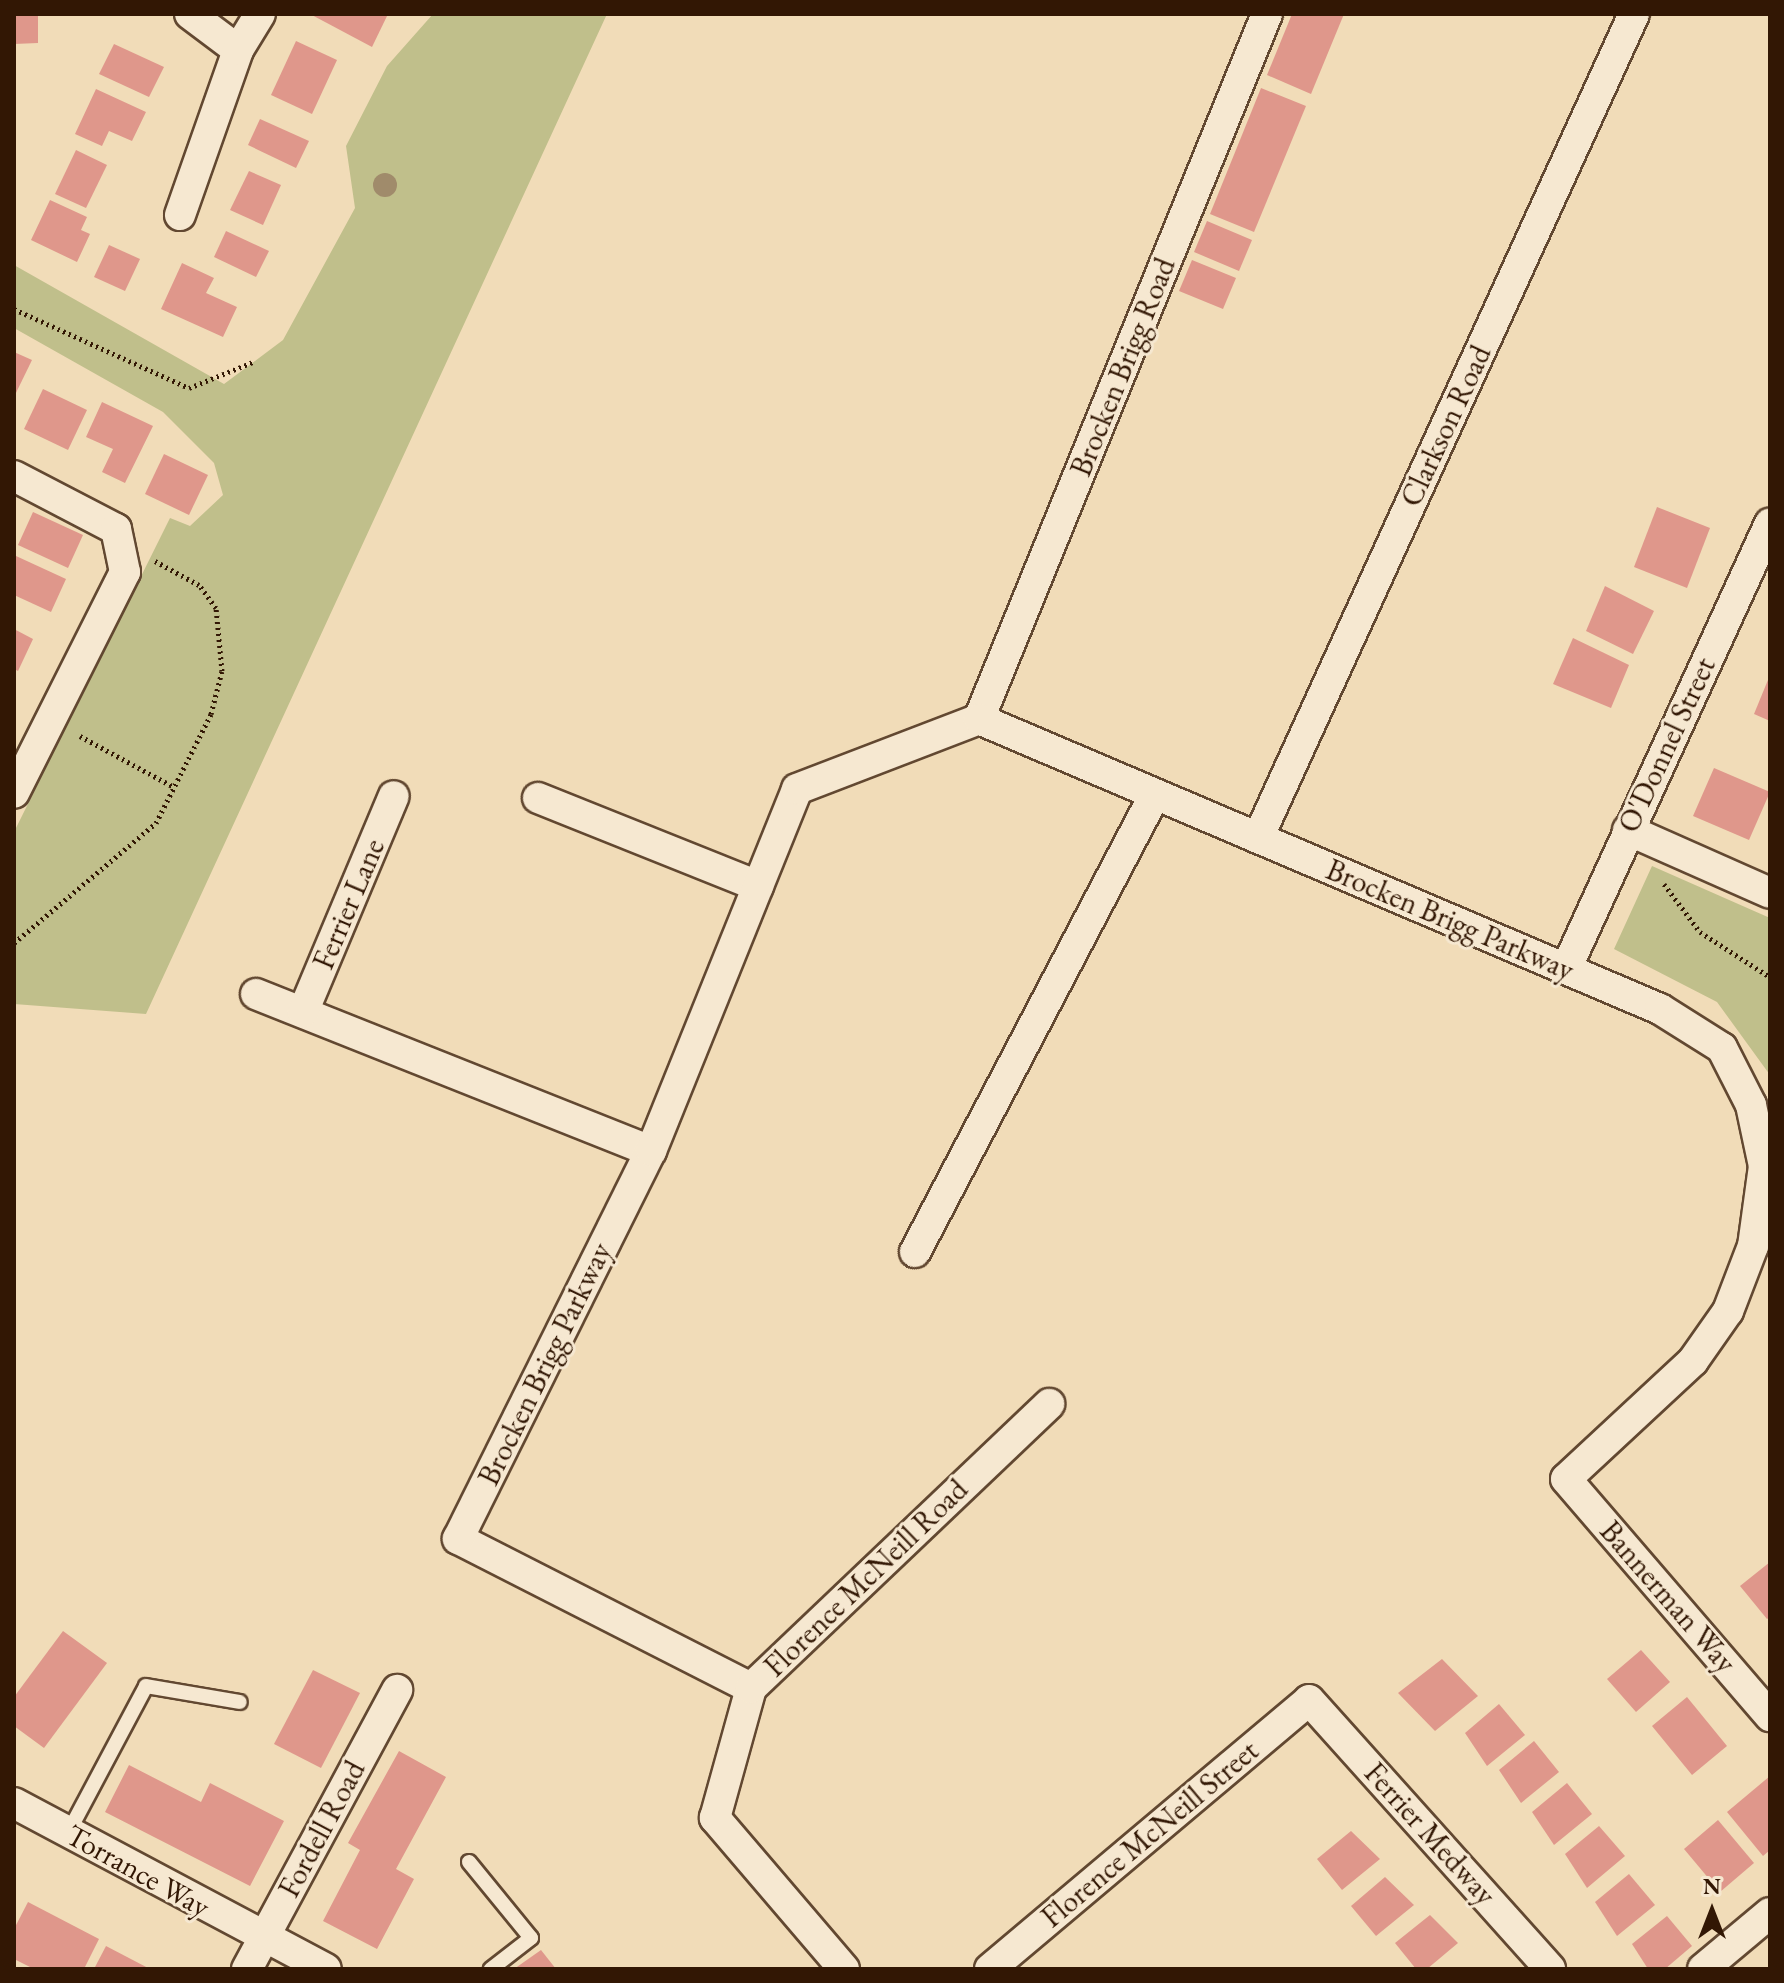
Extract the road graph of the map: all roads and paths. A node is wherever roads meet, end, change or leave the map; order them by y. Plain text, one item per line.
1 (190, 14) edge
2 (260, 14) edge
3 (1267, 14) edge
4 (1634, 14) edge
5 (238, 50) junction
6 (180, 215) dead end
7 (14, 309) edge
8 (253, 362) dead end
9 (14, 476) edge
10 (1770, 523) edge
11 (119, 543) junction
12 (51, 719) junction
13 (979, 719) junction
14 (174, 787) junction
15 (14, 793) edge
16 (1155, 794) junction
17 (394, 796) dead end
18 (538, 798) dead end
19 (1628, 830) junction
20 (1258, 838) junction
21 (758, 886) junction
22 (1770, 893) edge
23 (14, 943) edge
24 (1566, 969) junction
25 (1770, 977) edge
26 (256, 994) dead end
27 (303, 1012) junction
28 (651, 1151) junction
29 (915, 1252) dead end
30 (1049, 1404) dead end
31 (1566, 1479) joint
32 (751, 1688) junction
33 (397, 1690) dead end
34 (1309, 1700) joint
35 (240, 1702) dead end
36 (1770, 1716) edge
37 (14, 1803) edge
38 (68, 1833) junction
39 (469, 1862) dead end
40 (1770, 1913) edge
41 (262, 1940) junction
42 (1009, 1963) edge
43 (247, 1969) edge
44 (326, 1969) edge
45 (491, 1969) edge
46 (844, 1969) edge
47 (1550, 1969) edge
48 (1703, 1969) edge

1 - 5 street
2 - 5 street
3 - 13 street, Brocken Brigg Road
4 - 20 street, Clarkson Road
5 - 6 street
7 - 8 path
9 - 11 street
10 - 19 street, O'Donnel Street
11 - 12 street
11 - 14 path
12 - 14 path
12 - 15 street
13 - 16 street, Brocken Brigg Parkway
13 - 21 street, Brocken Brigg Parkway
14 - 23 path
16 - 20 street, Brocken Brigg Parkway
16 - 29 street
17 - 27 street, Ferrier Lane
18 - 21 street
19 - 22 street
19 - 24 street, O'Donnel Street
19 - 25 path
20 - 24 street, Brocken Brigg Parkway
21 - 28 street, Brocken Brigg Parkway
24 - 31 street, Brocken Brigg Parkway
26 - 27 street
27 - 28 street
28 - 32 street, Brocken Brigg Parkway
30 - 32 street, Florence McNeill Road
31 - 36 street, Bannerman Way
32 - 46 street, Florence McNeill Road
33 - 41 street, Fordell Road
34 - 42 street, Florence McNeill Street
34 - 47 street, Ferrier Medway
35 - 38 lane
37 - 38 street, Torrance Way
38 - 41 street, Torrance Way
39 - 45 lane
40 - 48 street
41 - 43 street, Fordell Road
41 - 44 street, Torrance Way

